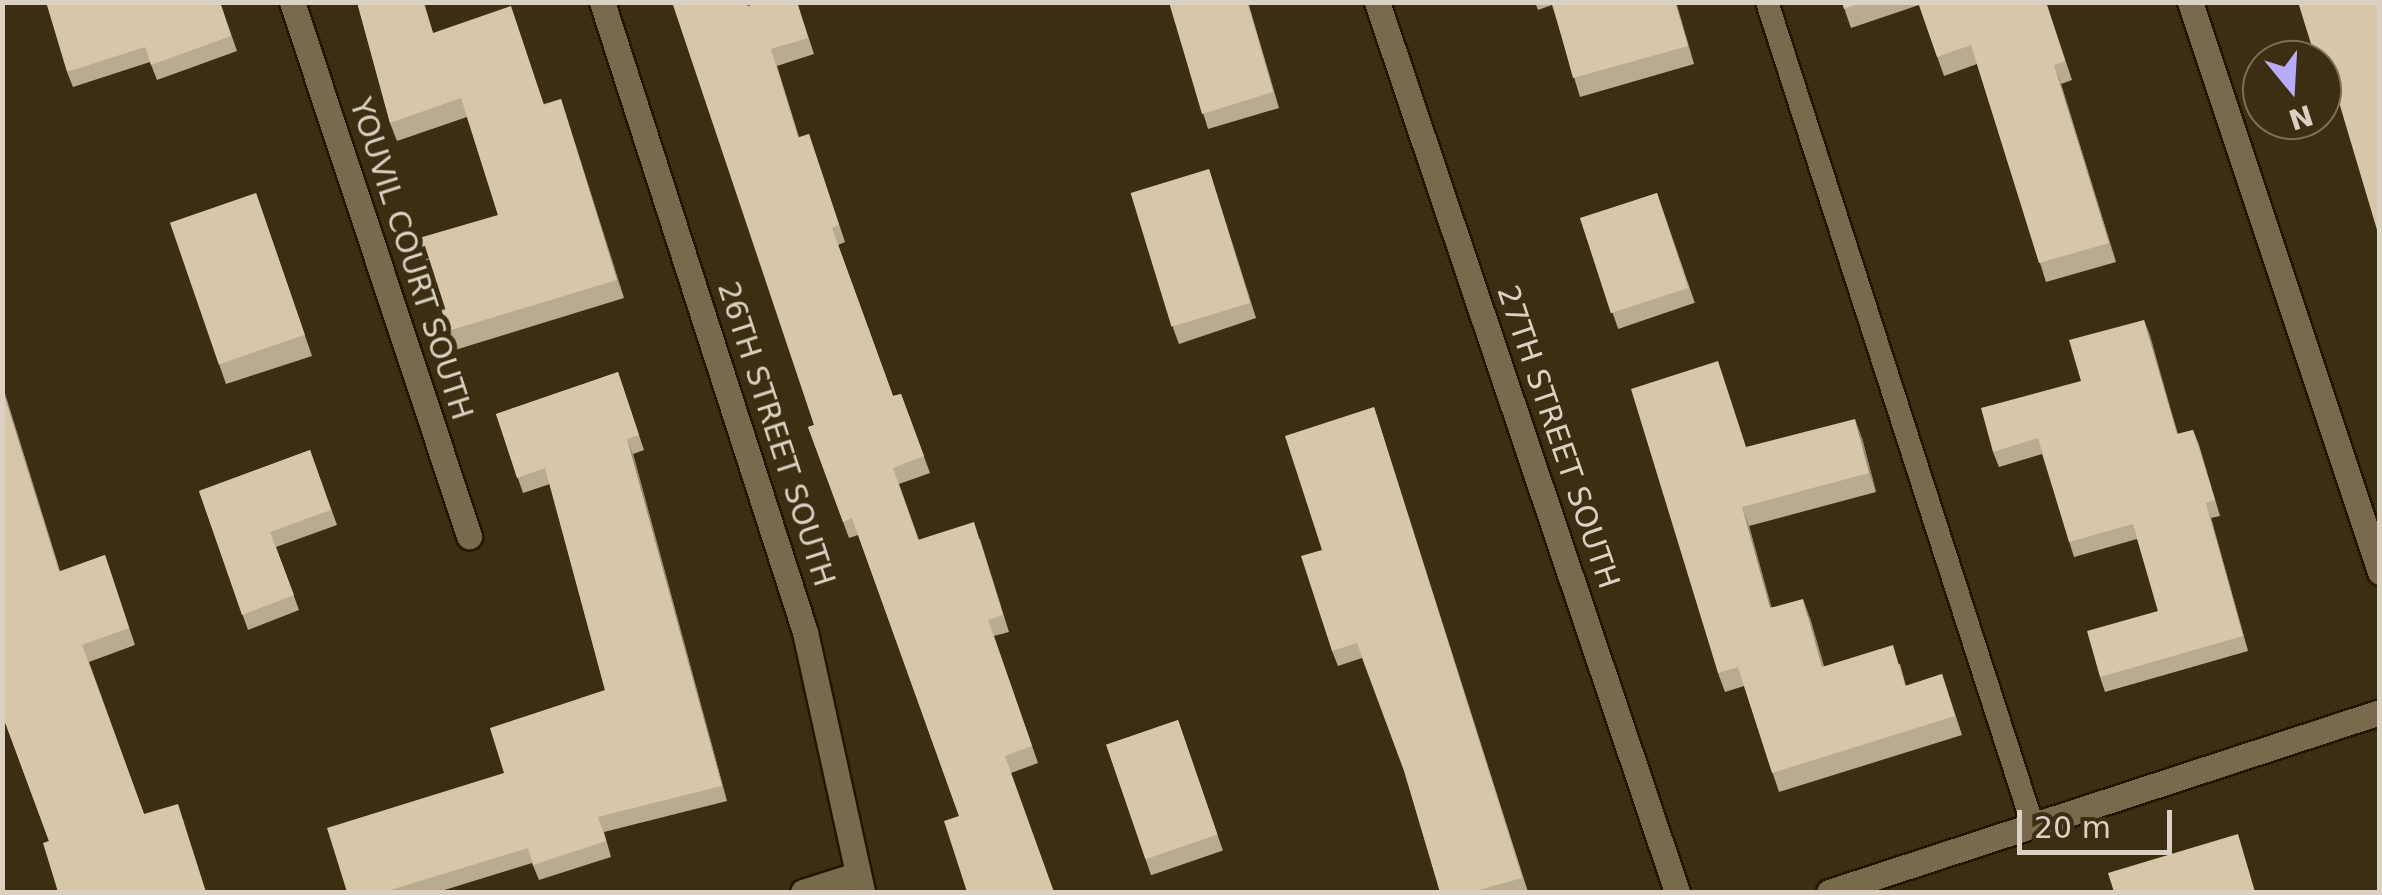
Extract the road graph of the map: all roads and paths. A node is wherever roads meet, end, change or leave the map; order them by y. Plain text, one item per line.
1 (292, 2) edge
2 (602, 2) edge
3 (1377, 2) edge
4 (1767, 2) edge
5 (2190, 2) edge
6 (469, 536) dead end
7 (2380, 572) edge
8 (2380, 712) edge
9 (2032, 826) junction
10 (859, 884) edge
11 (803, 892) edge
12 (1677, 892) edge
13 (1829, 892) edge

1 - 6 street, YOUVIL COURT SOUTH
2 - 10 street, 26TH STREET SOUTH
3 - 12 street, 27TH STREET SOUTH
4 - 9 lane
5 - 7 street
8 - 9 street
9 - 13 street
10 - 11 street

